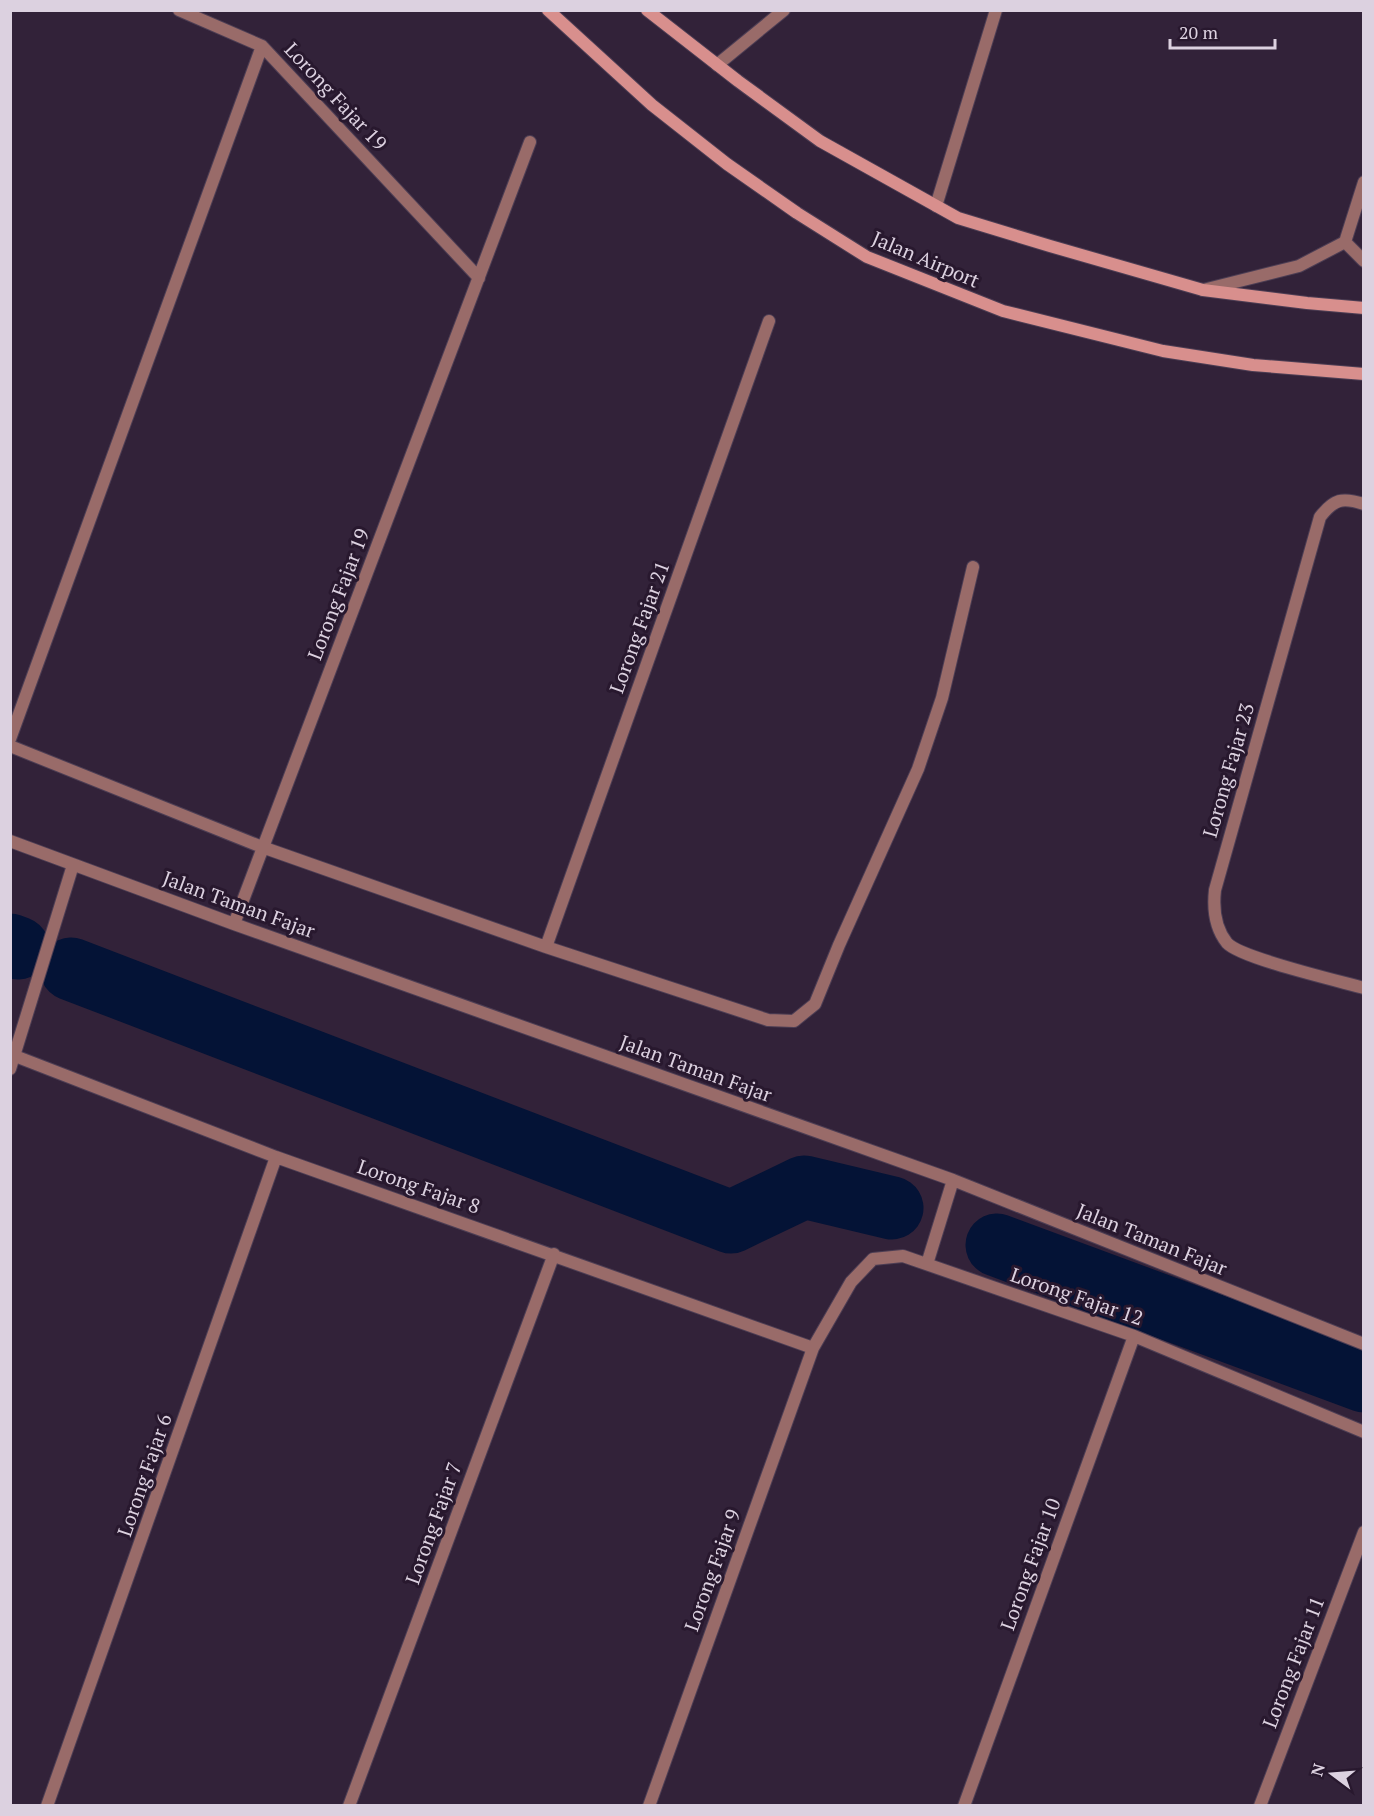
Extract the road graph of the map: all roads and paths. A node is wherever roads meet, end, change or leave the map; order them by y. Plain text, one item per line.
1 (179, 10) edge
2 (548, 10) edge
3 (647, 10) edge
4 (784, 10) edge
5 (996, 10) edge
6 (262, 46) junction
7 (717, 65) junction
8 (530, 142) dead end
9 (1364, 182) edge
10 (936, 206) junction
11 (1345, 242) junction
12 (1364, 261) edge
13 (479, 278) junction
14 (1203, 290) junction
15 (1364, 308) edge
16 (769, 321) dead end
17 (1364, 374) edge
18 (1364, 504) edge
19 (973, 567) dead end
20 (10, 739) edge
21 (10, 746) edge
22 (10, 841) edge
23 (262, 847) junction
24 (73, 864) junction
25 (234, 924) junction
26 (546, 947) junction
27 (1364, 988) edge
28 (15, 1056) junction
29 (10, 1069) edge
30 (276, 1157) junction
31 (953, 1180) junction
32 (554, 1254) junction
33 (927, 1264) junction
34 (1134, 1336) junction
35 (1364, 1344) edge
36 (813, 1348) junction
37 (1364, 1432) edge
38 (1364, 1532) edge
39 (47, 1806) edge
40 (349, 1806) edge
41 (649, 1806) edge
42 (964, 1806) edge
43 (1260, 1806) edge

1 - 6 street
2 - 17 main road, Jalan Airport
3 - 7 main road
4 - 7 street
5 - 10 street
6 - 13 street, Lorong Fajar 19
6 - 20 street
7 - 10 main road
8 - 13 street, Lorong Fajar 19
9 - 11 street
10 - 14 main road
11 - 12 street
11 - 14 street
13 - 23 street, Lorong Fajar 19
14 - 15 main road
16 - 26 street, Lorong Fajar 21
18 - 27 street, Lorong Fajar 23
19 - 26 street
21 - 23 street
22 - 24 street, Jalan Taman Fajar
23 - 25 street, Lorong Fajar 19
23 - 26 street
24 - 25 street, Jalan Taman Fajar
24 - 28 street
25 - 31 street, Jalan Taman Fajar
28 - 29 street
28 - 30 street, Lorong Fajar 8
30 - 32 street, Lorong Fajar 8
30 - 39 street, Lorong Fajar 6
31 - 33 street
31 - 35 street, Jalan Taman Fajar
32 - 36 street, Lorong Fajar 8
32 - 40 street, Lorong Fajar 7
33 - 34 street, Lorong Fajar 12
33 - 36 street, Lorong Fajar 12
34 - 37 street, Lorong Fajar 12
34 - 42 street, Lorong Fajar 10
36 - 41 street, Lorong Fajar 9
38 - 43 street, Lorong Fajar 11

